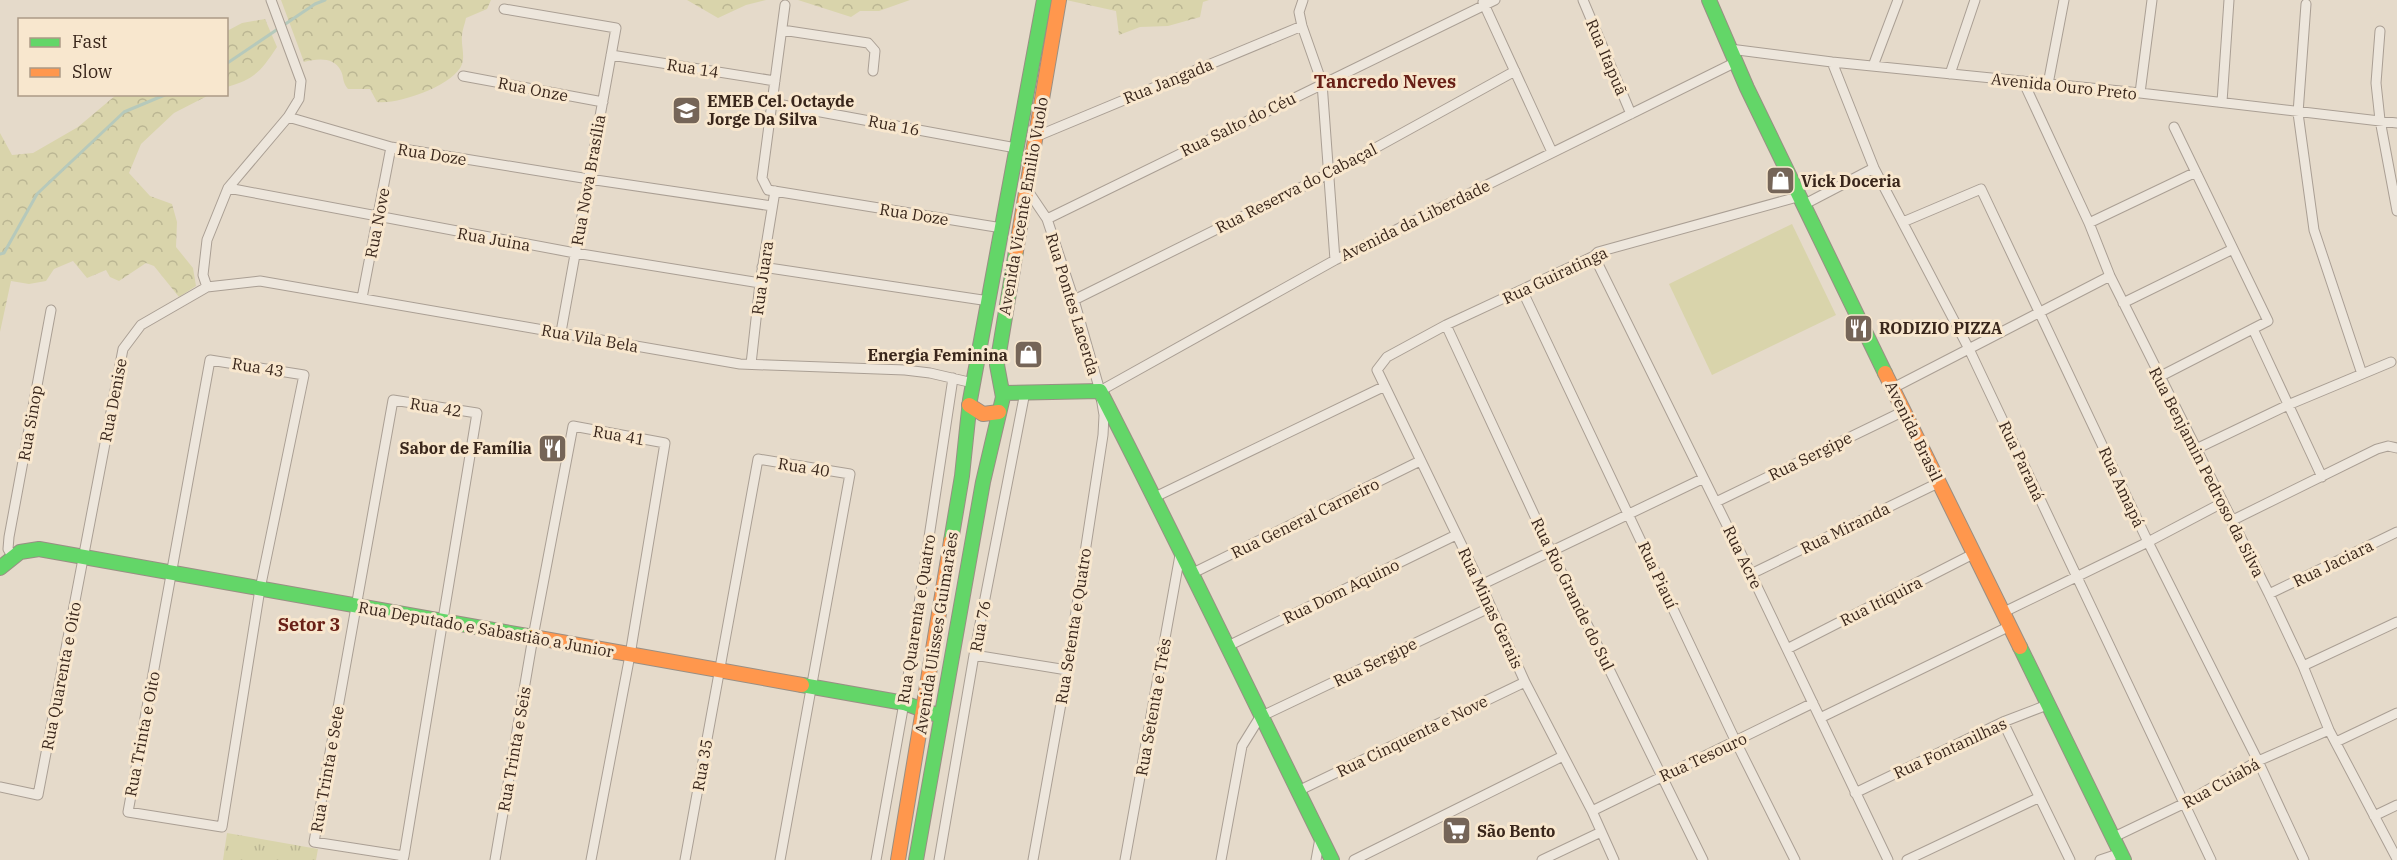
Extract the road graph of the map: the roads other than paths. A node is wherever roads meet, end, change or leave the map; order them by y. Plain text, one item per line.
1 (271, 0) edge
2 (1044, 0) edge
3 (1059, 0) edge
4 (1303, 0) edge
5 (1495, 0) edge
6 (1583, 0) edge
7 (1709, 0) edge
8 (1898, 0) edge
9 (1975, 0) edge
10 (2064, 0) edge
11 (2152, 0) edge
12 (2229, 0) edge
13 (1483, 3) edge
14 (2306, 4) dead end
15 (785, 5) dead end
16 (504, 9) dead end
17 (1302, 26) junction
18 (782, 30) junction
19 (2380, 31) dead end
20 (1730, 49) junction
21 (611, 55) junction
22 (1736, 62) junction
23 (1832, 62) junction
24 (1873, 66) junction
25 (873, 71) dead end
26 (1515, 71) junction
27 (1950, 74) junction
28 (463, 76) dead end
29 (775, 81) junction
30 (2023, 81) junction
31 (1322, 83) junction
32 (2048, 84) junction
33 (2140, 93) junction
34 (603, 102) junction
35 (2222, 102) junction
36 (772, 103) junction
37 (2298, 113) junction
38 (1631, 114) junction
39 (288, 117) junction
40 (2380, 120) junction
41 (2397, 123) edge
42 (2174, 127) dead end
43 (1035, 137) junction
44 (391, 147) junction
45 (1016, 148) junction
46 (1552, 152) junction
47 (1874, 168) junction
48 (2196, 172) junction
49 (1330, 173) junction
50 (589, 180) junction
51 (228, 188) junction
52 (1026, 188) junction
53 (775, 191) junction
54 (1803, 200) junction
55 (772, 206) junction
56 (2397, 211) edge
57 (378, 218) junction
58 (1047, 219) junction
59 (1903, 222) junction
60 (2089, 223) junction
61 (1002, 228) junction
62 (2233, 249) junction
63 (575, 253) junction
64 (1594, 256) junction
65 (1335, 260) junction
66 (762, 267) junction
67 (2110, 276) junction
68 (760, 283) junction
69 (207, 286) junction
70 (1522, 290) junction
71 (362, 298) junction
72 (1074, 300) junction
73 (989, 301) junction
74 (2123, 303) junction
75 (51, 310) dead end
76 (2040, 312) junction
77 (1446, 325) junction
78 (2253, 328) junction
79 (561, 333) junction
80 (1969, 349) junction
81 (1386, 357) joint
82 (2391, 362) dead end
83 (750, 364) junction
84 (2362, 374) junction
85 (2158, 377) junction
86 (953, 378) junction
87 (973, 383) junction
88 (1383, 387) junction
89 (1893, 388) junction
90 (1001, 389) junction
91 (1100, 391) junction
92 (1025, 392) junction
93 (969, 405) junction
94 (2288, 405) junction
95 (1904, 411) junction
96 (999, 412) junction
97 (2397, 448) edge
98 (2196, 449) junction
99 (1420, 461) junction
100 (2322, 477) junction
101 (1702, 479) junction
102 (1938, 483) junction
103 (1155, 497) junction
104 (1716, 502) junction
105 (2222, 503) junction
106 (1628, 513) junction
107 (2230, 521) junction
108 (2397, 532) edge
109 (1456, 535) junction
110 (4, 536) edge
111 (2148, 542) junction
112 (1551, 552) junction
113 (1975, 553) junction
114 (1180, 555) junction
115 (12, 556) junction
116 (84, 556) junction
117 (0, 568) edge
118 (172, 574) junction
119 (1191, 574) junction
120 (1751, 574) junction
121 (2076, 575) junction
122 (1481, 585) junction
123 (260, 589) junction
124 (2269, 594) junction
125 (356, 606) junction
126 (1491, 607) junction
127 (2004, 612) junction
128 (443, 621) junction
129 (2397, 622) edge
130 (2010, 626) junction
131 (533, 637) junction
132 (1226, 647) junction
133 (1787, 649) junction
134 (630, 655) junction
135 (974, 655) junction
136 (2303, 666) junction
137 (719, 670) junction
138 (1067, 670) junction
139 (1525, 682) junction
140 (811, 687) junction
141 (904, 703) junction
142 (1813, 704) junction
143 (2047, 705) junction
144 (923, 709) junction
145 (2397, 712) edge
146 (940, 716) junction
147 (1260, 717) junction
148 (1820, 718) junction
149 (2003, 722) junction
150 (961, 726) junction
151 (2329, 730) junction
152 (1736, 742) junction
153 (2336, 742) junction
154 (1563, 756) junction
155 (2258, 761) junction
156 (1662, 776) junction
157 (0, 786) edge
158 (1298, 791) junction
159 (1855, 793) junction
160 (2038, 798) junction
161 (2185, 804) junction
162 (2397, 805) edge
163 (1592, 811) junction
164 (2374, 816) junction
165 (1601, 832) junction
166 (2114, 837) junction
167 (1320, 838) junction
168 (2123, 856) edge
169 (404, 858) edge
170 (2397, 859) edge
171 (495, 860) edge
172 (591, 860) edge
173 (685, 860) edge
174 (780, 860) edge
175 (876, 860) edge
176 (898, 860) edge
177 (916, 860) edge
178 (939, 860) edge
179 (1033, 860) edge
180 (1125, 860) edge
181 (1221, 860) edge
182 (1316, 860) edge
183 (1332, 860) edge
184 (1354, 860) edge
185 (1542, 860) edge
186 (1614, 860) edge
187 (1703, 860) edge
188 (1795, 860) edge
189 (1888, 860) edge
190 (1907, 860) edge
191 (2070, 860) edge
192 (2100, 860) edge
193 (2211, 860) edge
194 (2304, 860) edge

1 - 39 street
2 - 45 main road, Avenida Vicente Emilio Vuolo
3 - 43 main road, Avenida Vicente Emilio Vuolo
4 - 17 street
5 - 13 street, Rua Salto do Céu
6 - 38 street, Rua Itapuã
7 - 20 main road, Avenida Brasil
8 - 24 street
9 - 27 street
10 - 32 street
11 - 33 street
12 - 35 street
13 - 26 street
13 - 31 street, Rua Salto do Céu
14 - 37 street
15 - 18 street
16 - 21 street, Rua Nova Brasília
17 - 31 street
17 - 43 street, Rua Jangada
18 - 25 street
18 - 29 street
19 - 40 street
20 - 22 main road, Avenida Brasil
20 - 23 street, Avenida Ouro Preto
21 - 29 street, Rua 14
21 - 34 street, Rua Nova Brasília
22 - 38 street, Avenida da Liberdade
22 - 54 main road, Avenida Brasil
23 - 24 street, Avenida Ouro Preto
23 - 47 street, Rua Paraná
24 - 27 street, Avenida Ouro Preto
26 - 46 street
26 - 49 street, Rua Reserva do Cabaçal
27 - 30 street, Avenida Ouro Preto
28 - 34 street, Rua Onze
29 - 36 street
30 - 32 street, Avenida Ouro Preto
30 - 60 street, Rua Benjamin Pedroso da Silva
31 - 49 street
31 - 58 street, Rua Salto do Céu
32 - 33 street, Avenida Ouro Preto
33 - 35 street, Avenida Ouro Preto
34 - 50 street, Rua Nova Brasília
35 - 37 street, Avenida Ouro Preto
36 - 45 street, Rua 16
36 - 53 street
37 - 40 street, Avenida Ouro Preto
37 - 84 street
38 - 46 street, Avenida da Liberdade
39 - 44 street, Rua Doze
39 - 51 street
40 - 41 street, Avenida Ouro Preto
40 - 56 street
42 - 48 street
43 - 52 main road, Avenida Vicente Emilio Vuolo
44 - 50 street, Rua Doze
44 - 57 street, Rua Nove
45 - 61 main road, Avenida Vicente Emilio Vuolo
46 - 65 street, Avenida da Liberdade
47 - 54 street, Rua Guiratinga
47 - 59 street, Rua Paraná
48 - 60 street
48 - 62 street
49 - 65 street
49 - 72 street, Rua Reserva do Cabaçal
50 - 55 street, Rua Doze
50 - 63 street, Rua Nova Brasília
51 - 57 street, Rua Juina
51 - 69 street
52 - 58 street, Rua Pontes Lacerda
52 - 90 main road, Avenida Vicente Emilio Vuolo
53 - 55 street, Rua Juara
53 - 61 street, Rua Doze
54 - 64 street, Rua Guiratinga
54 - 89 main road, Avenida Brasil
55 - 66 street, Rua Juara
57 - 63 street, Rua Juina
57 - 71 street, Rua Nove
58 - 72 street, Rua Pontes Lacerda
59 - 76 street, Rua Amapá
59 - 80 street, Rua Paraná
60 - 67 street, Rua Benjamin Pedroso da Silva
61 - 73 main road, Avenida Vicente Emilio Vuolo
62 - 74 street
62 - 78 street
63 - 68 street, Rua Juina
63 - 79 street, Rua Nova Brasília
64 - 70 street, Rua Guiratinga
64 - 101 street, Rua Acre
65 - 91 street, Avenida da Liberdade
66 - 68 street, Rua Juara
66 - 73 street
67 - 74 street, Rua Benjamin Pedroso da Silva
67 - 76 street
68 - 83 street, Rua Juara
69 - 71 street, Rua Vila Bela
69 - 116 street, Rua Denise
70 - 77 street, Rua Guiratinga
70 - 106 street, Rua Piauí
71 - 79 street, Rua Vila Bela
72 - 91 street, Rua Pontes Lacerda
73 - 87 main road, Avenida Vicente Emilio Vuolo
74 - 85 street, Rua Benjamin Pedroso da Silva
75 - 110 street, Rua Sinop
76 - 80 street
76 - 111 street, Rua Amapá
77 - 81 street, Rua Guiratinga
77 - 112 street, Rua Rio Grande do Sul
78 - 85 street
78 - 94 street
79 - 83 street, Rua Vila Bela
80 - 89 street
80 - 121 street, Rua Paraná
81 - 88 street, Rua Minas Gerais
82 - 84 street
83 - 86 street, Rua Vila Bela
84 - 94 street
85 - 98 street, Rua Benjamin Pedroso da Silva
86 - 87 street, Rua Vila Bela
86 - 141 street, Rua Quarenta e Quatro
87 - 90 main road
87 - 93 main road, Avenida Vicente Emilio Vuolo
88 - 99 street, Rua Minas Gerais
88 - 103 street
89 - 95 main road, Avenida Brasil
90 - 92 main road
90 - 96 main road, Avenida Vicente Emilio Vuolo
91 - 92 main road
91 - 103 main road
91 - 138 street, Rua Setenta e Quatro
92 - 135 street, Rua 76
93 - 96 main road
93 - 144 main road, Avenida Ulisses Guimarães
94 - 98 street
94 - 100 street
95 - 102 main road, Avenida Brasil
95 - 104 street, Rua Sergipe
96 - 146 main road, Avenida Ulisses Guimarães
97 - 100 street
98 - 105 street, Rua Benjamin Pedroso da Silva
99 - 109 street, Rua Minas Gerais
99 - 119 street, Rua General Carneiro
100 - 107 street
101 - 104 street, Rua Acre
101 - 106 street
102 - 113 main road, Avenida Brasil
102 - 120 street, Rua Miranda
103 - 114 main road
104 - 120 street, Rua Acre
105 - 107 street, Rua Benjamin Pedroso da Silva
105 - 111 street
106 - 112 street
106 - 152 street, Rua Piauí
107 - 124 street, Rua Benjamin Pedroso da Silva
108 - 124 street, Rua Jaciara
109 - 122 street, Rua Minas Gerais
109 - 132 street, Rua Dom Aquino
110 - 115 street, Rua Sinop
111 - 121 street
111 - 155 street, Rua Amapá
112 - 122 street
112 - 156 street, Rua Rio Grande do Sul
113 - 127 main road, Avenida Brasil
113 - 133 street, Rua Itiquira
114 - 119 main road
114 - 180 street, Rua Setenta e Três
115 - 116 main road, Rua Deputado e Sabastião a Junior
115 - 117 main road
116 - 118 main road, Rua Deputado e Sabastião a Junior
116 - 157 street, Rua Quarenta e Oito
118 - 123 main road, Rua Deputado e Sabastião a Junior
118 - 123 street, Rua 43
118 - 123 street, Rua Trinta e Oito
119 - 132 main road
120 - 133 street, Rua Acre
121 - 127 street
121 - 161 street, Rua Paraná
122 - 126 street, Rua Minas Gerais
123 - 125 main road, Rua Deputado e Sabastião a Junior
124 - 136 street, Rua Benjamin Pedroso da Silva
125 - 128 main road, Rua Deputado e Sabastião a Junior
125 - 128 street, Rua 42
125 - 169 street, Rua Trinta e Sete
126 - 139 street, Rua Minas Gerais
126 - 147 street, Rua Sergipe
127 - 130 main road, Avenida Brasil
128 - 131 main road, Rua Deputado e Sabastião a Junior
128 - 169 street, Rua Trinta e Sete
129 - 136 street
130 - 143 main road, Avenida Brasil
130 - 148 street
131 - 134 main road, Rua Deputado e Sabastião a Junior
131 - 134 street, Rua 41
131 - 171 street, Rua Trinta e Seis
132 - 147 main road
133 - 142 street, Rua Acre
134 - 137 main road, Rua Deputado e Sabastião a Junior
134 - 172 street
135 - 138 street
135 - 150 street, Rua 76
136 - 151 street, Rua Benjamin Pedroso da Silva
137 - 140 main road, Rua Deputado e Sabastião a Junior
137 - 140 street, Rua 40
137 - 173 street, Rua 35
138 - 179 street, Rua Setenta e Quatro
139 - 154 street, Rua Minas Gerais
139 - 158 street, Rua Cinquenta e Nove
140 - 141 main road, Rua Deputado e Sabastião a Junior
140 - 174 street
141 - 144 main road, Rua Deputado e Sabastião a Junior
141 - 175 street, Rua Quarenta e Quatro
142 - 148 street, Rua Acre
142 - 152 street, Rua Tesouro
143 - 149 street, Rua Fontanilhas
143 - 166 main road, Avenida Brasil
144 - 146 main road, Rua Deputado e Sabastião a Junior
144 - 176 main road, Avenida Ulisses Guimarães
145 - 153 street
146 - 150 street
146 - 177 main road, Avenida Ulisses Guimarães
147 - 158 main road
147 - 181 street
148 - 159 street, Rua Acre
149 - 159 street, Rua Fontanilhas
149 - 160 street
150 - 178 street, Rua 76
151 - 153 street, Rua Benjamin Pedroso da Silva
151 - 155 street, Rua Cuiabá
152 - 156 street, Rua Tesouro
152 - 188 street, Rua Piauí
153 - 164 street, Rua Benjamin Pedroso da Silva
154 - 163 street, Rua Minas Gerais
154 - 184 street
155 - 161 street, Rua Cuiabá
155 - 194 street, Rua Amapá
156 - 163 street, Rua Tesouro
156 - 187 street, Rua Rio Grande do Sul
158 - 167 main road
159 - 189 street, Rua Acre
160 - 190 street
160 - 191 street
161 - 166 street, Rua Cuiabá
161 - 193 street, Rua Paraná
162 - 164 street
163 - 165 street, Rua Minas Gerais
164 - 170 street, Rua Benjamin Pedroso da Silva
165 - 185 street
165 - 186 street, Rua Minas Gerais
166 - 168 main road, Avenida Brasil
167 - 182 street
167 - 183 main road
168 - 192 street

